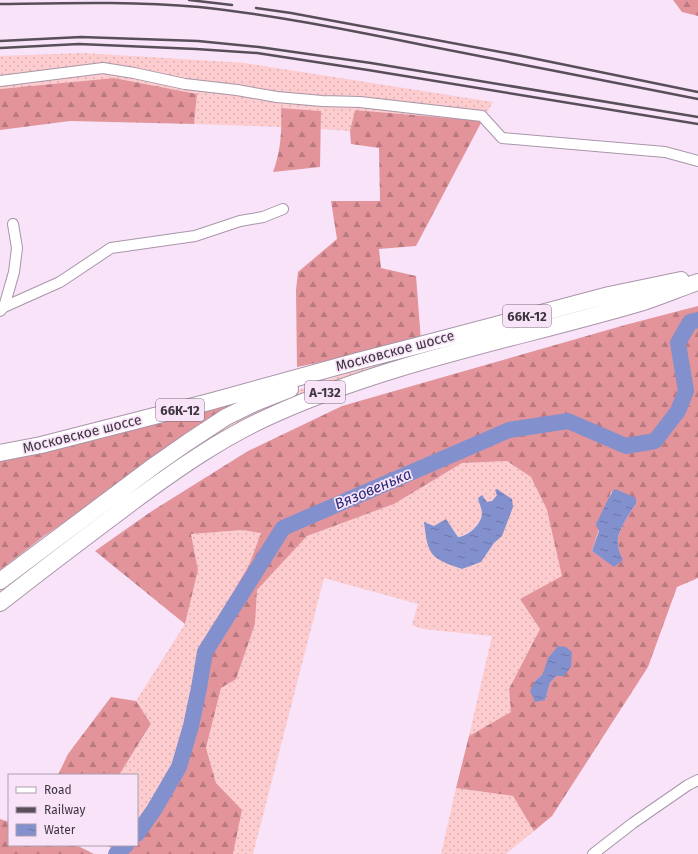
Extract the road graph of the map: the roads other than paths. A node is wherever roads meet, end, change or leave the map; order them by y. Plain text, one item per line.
1 (0, 81) edge
2 (698, 161) edge
3 (283, 209) dead end
4 (14, 224) dead end
5 (698, 276) edge
6 (698, 282) edge
7 (2, 309) edge
8 (358, 361) junction
9 (0, 453) edge
10 (0, 581) edge
11 (0, 602) edge
12 (698, 780) edge
13 (593, 854) edge

1 - 2 street
3 - 7 street
4 - 7 street
5 - 8 main road, Московское шоссе / 66К-12
6 - 11 main road, А-132
8 - 9 main road, Московское шоссе / 66К-12
8 - 10 main road, А-132
12 - 13 street

